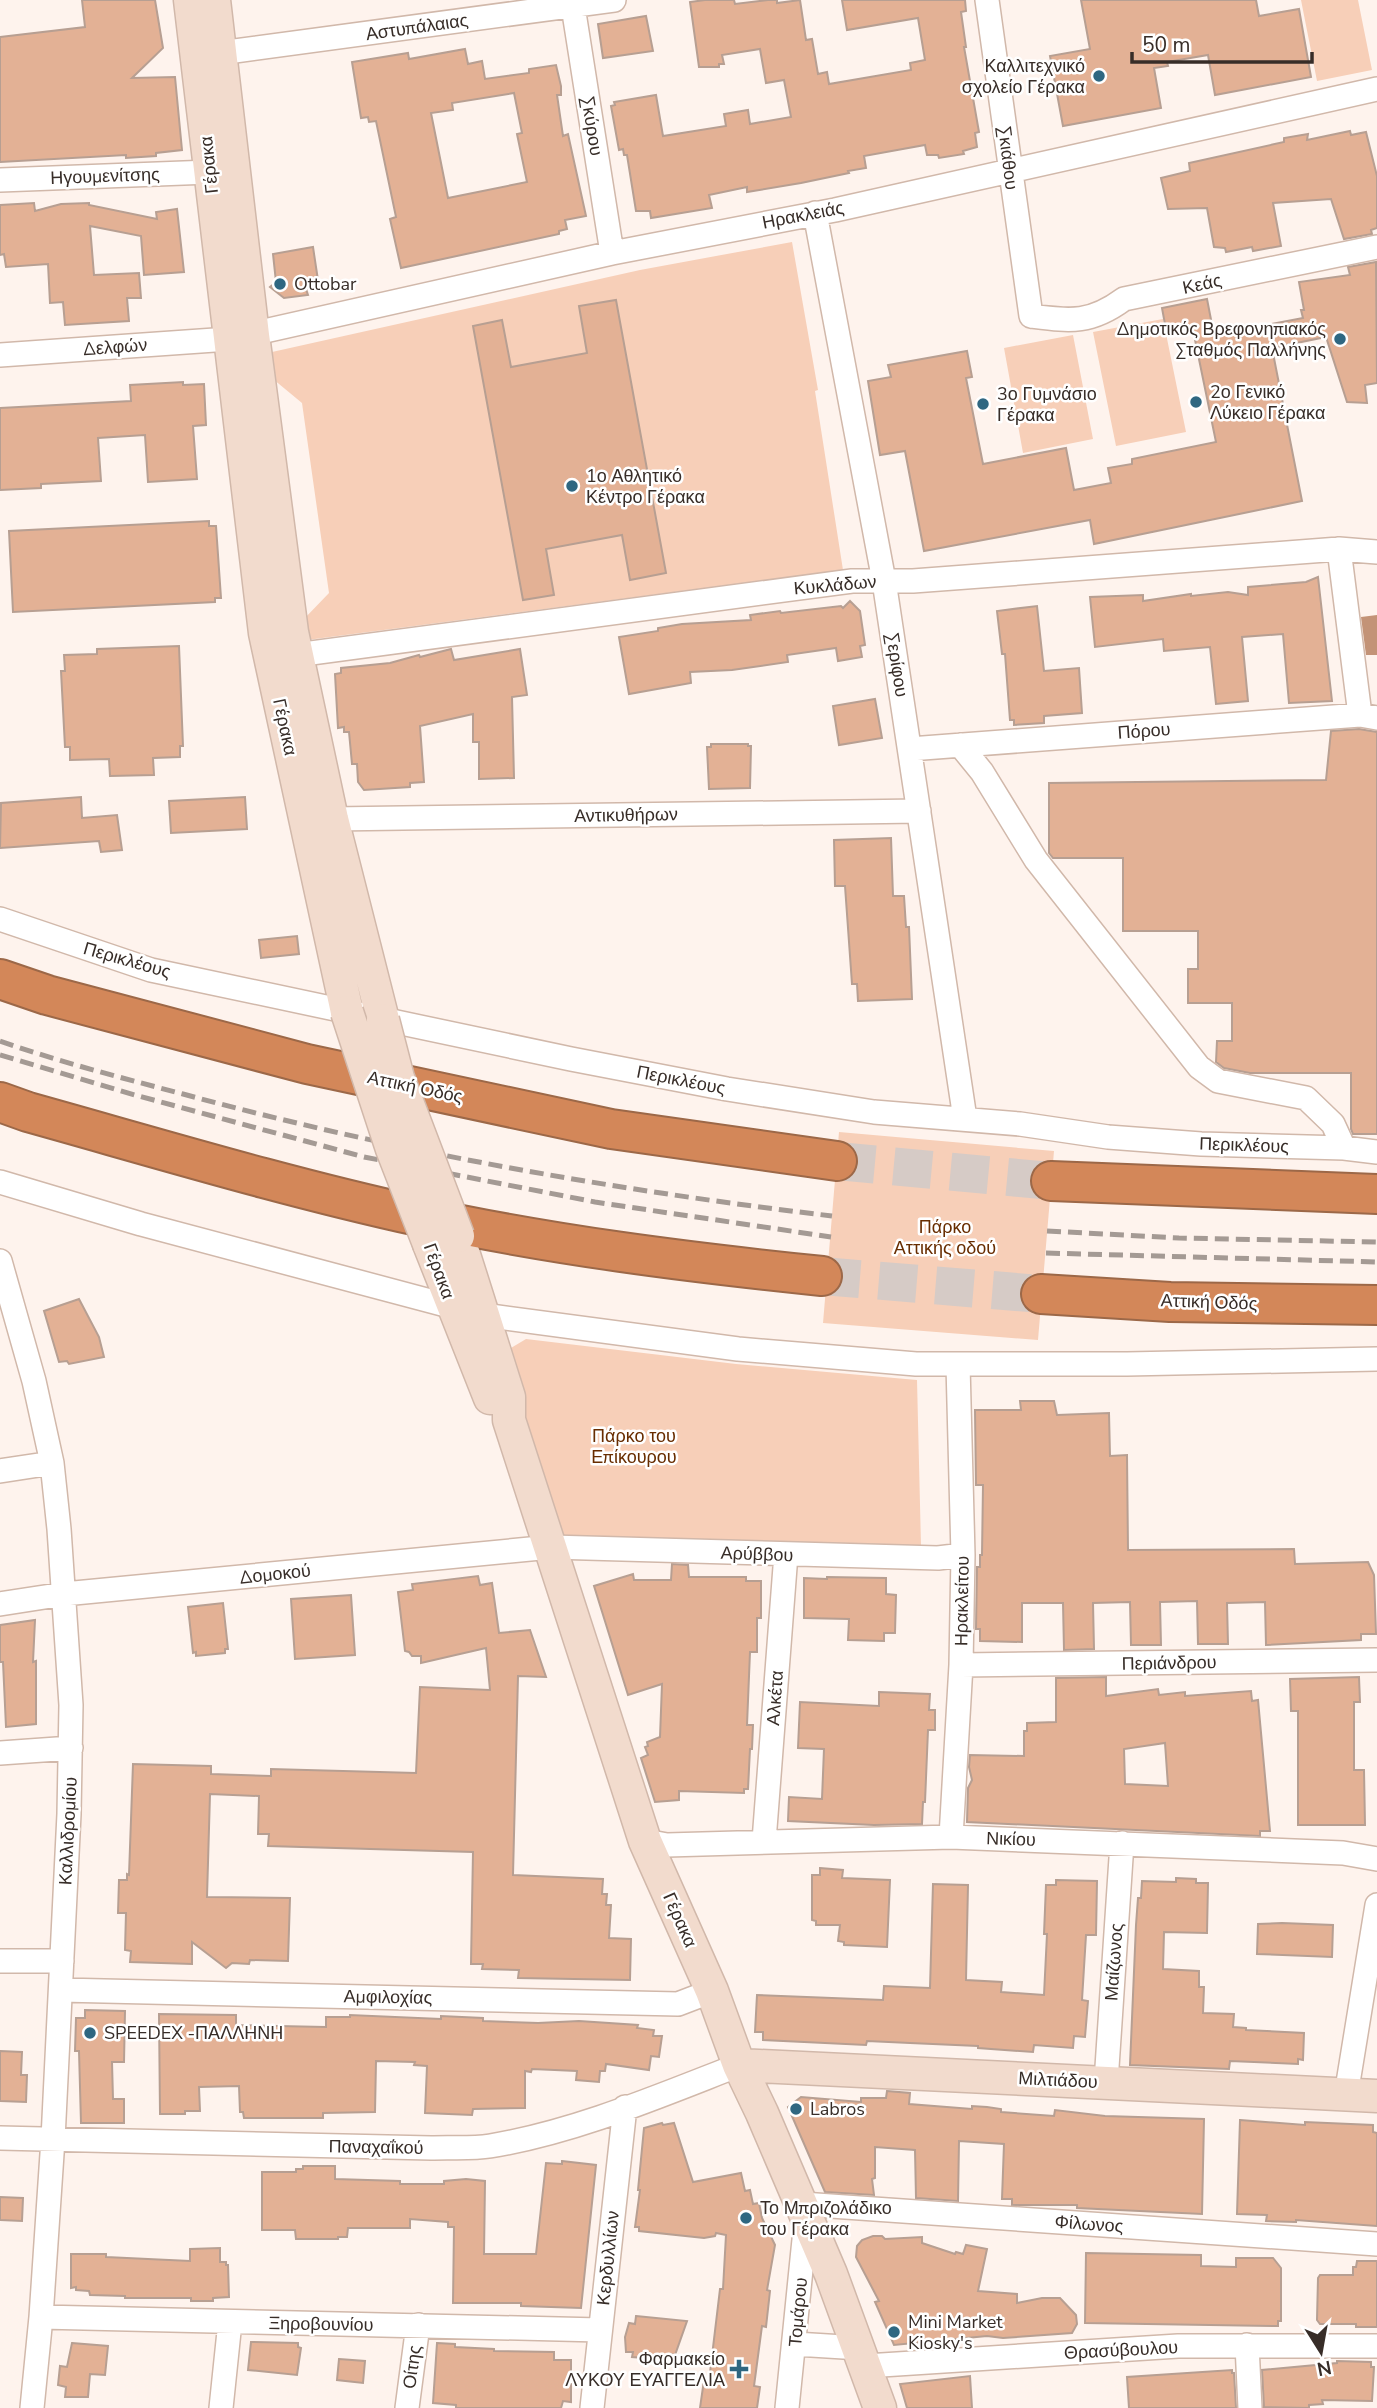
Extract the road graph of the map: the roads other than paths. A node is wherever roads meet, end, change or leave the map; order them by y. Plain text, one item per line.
1 (190, 0) edge
2 (214, 0) edge
3 (614, 0) edge
4 (987, 0) edge
5 (572, 3) edge
6 (220, 53) junction
7 (1377, 89) edge
8 (1009, 170) junction
9 (210, 172) junction
10 (0, 180) edge
11 (815, 213) junction
12 (1377, 247) edge
13 (612, 253) junction
14 (1031, 316) joint
15 (241, 337) junction
16 (0, 355) edge
17 (1339, 549) junction
18 (1377, 552) edge
19 (884, 581) junction
20 (296, 655) junction
21 (1369, 717) edge
22 (960, 745) junction
23 (911, 749) junction
24 (919, 811) junction
25 (332, 819) junction
26 (0, 919) edge
27 (0, 979) edge
28 (347, 1012) junction
29 (383, 1020) junction
30 (0, 1102) edge
31 (962, 1119) junction
32 (1344, 1149) junction
33 (1377, 1152) edge
34 (837, 1161) tunnel mouth
35 (1051, 1181) tunnel mouth
36 (0, 1182) edge
37 (1377, 1194) edge
38 (0, 1261) edge
39 (822, 1276) tunnel mouth
40 (1041, 1294) tunnel mouth
41 (1377, 1305) edge
42 (452, 1307) junction
43 (483, 1315) junction
44 (1377, 1359) edge
45 (958, 1365) junction
46 (509, 1420) junction
47 (52, 1463) junction
48 (0, 1471) edge
49 (551, 1547) junction
50 (786, 1555) junction
51 (963, 1555) junction
52 (64, 1594) junction
53 (0, 1604) edge
54 (1377, 1660) edge
55 (961, 1665) junction
56 (71, 1748) junction
57 (0, 1753) edge
58 (951, 1837) junction
59 (645, 1841) junction
60 (765, 1841) junction
61 (1122, 1843) junction
62 (1377, 1859) edge
63 (1377, 1905) edge
64 (0, 1961) edge
65 (62, 1961) junction
66 (61, 1990) junction
67 (712, 1991) junction
68 (739, 2065) junction
69 (1106, 2082) junction
70 (1346, 2095) junction
71 (1377, 2096) edge
72 (625, 2108) junction
73 (0, 2138) edge
74 (53, 2138) junction
75 (804, 2209) junction
76 (1377, 2244) edge
77 (41, 2317) junction
78 (230, 2322) junction
79 (418, 2325) junction
80 (600, 2330) junction
81 (795, 2344) junction
82 (1247, 2345) junction
83 (1377, 2346) edge
84 (863, 2357) junction
85 (32, 2408) edge
86 (220, 2408) edge
87 (407, 2408) edge
88 (592, 2408) edge
89 (787, 2408) edge
90 (880, 2408) edge
91 (1250, 2408) edge

1 - 9 street, Γέρακα
2 - 6 street, Γέρακα
3 - 5 street, Αστυπάλαιας
4 - 8 street, Σκιάθου
5 - 6 street, Αστυπάλαιας
5 - 13 street, Σκύρου
6 - 15 street, Γέρακα
7 - 8 street, Ηρακλειάς
8 - 11 street, Ηρακλειάς
8 - 14 street, Σκιάθου
9 - 10 street, Ηγουμενίτσης
9 - 15 street, Γέρακα
11 - 13 street, Ηρακλειάς
11 - 19 street, Σερίφου
12 - 14 street, Κεάς
13 - 15 street, Ηρακλειάς
15 - 16 street, Δελφών
15 - 20 street, Γέρακα
15 - 28 street, Γέρακα
17 - 18 street, Κυκλάδων
17 - 19 street, Κυκλάδων
17 - 21 street
19 - 20 street, Κυκλάδων
19 - 23 street, Σερίφου
20 - 25 street, Γέρακα
21 - 22 street, Πόρου
22 - 23 street, Πόρου
22 - 32 street
23 - 24 street, Σερίφου
24 - 25 street, Αντικυθήρων
24 - 31 street, Σερίφου
25 - 29 street, Γέρακα
26 - 28 street, Περικλέους
27 - 34 highway, Αττική Οδός
28 - 29 street, Περικλέους
28 - 42 street, Γέρακα, bridge
29 - 31 street, Περικλέους
29 - 43 street, Γέρακα, bridge
30 - 39 highway
31 - 32 street, Περικλέους
32 - 33 street, Περικλέους
35 - 37 highway
36 - 42 street
38 - 47 street, Καλλιδρομίου
40 - 41 highway, Αττική Οδός
42 - 43 street
42 - 46 street, Γέρακα
43 - 45 street
43 - 46 street, Γέρακα
44 - 45 street
45 - 51 street, Ηρακλείτου
46 - 49 street, Γέρακα
47 - 48 street
47 - 52 street, Καλλιδρομίου
49 - 50 street, Αρύββου
49 - 52 street, Δομοκού
49 - 59 street, Γέρακα
50 - 51 street, Αρύββου
50 - 60 street, Αλκέτα
51 - 55 street, Ηρακλείτου
52 - 53 street, Δομοκού
52 - 56 street, Καλλιδρομίου
54 - 55 street, Περιάνδρου
55 - 58 street, Ηρακλείτου
56 - 57 street
56 - 65 street, Καλλιδρομίου
58 - 60 street, Νικίου
58 - 61 street, Νικίου
59 - 60 street, Νικίου
59 - 67 street, Γέρακα
61 - 62 street, Νικίου
61 - 69 street, Μαίζωνος
63 - 70 street
64 - 65 street
65 - 66 street, Καλλιδρομίου
66 - 67 street, Αμφιλοχίας
66 - 74 street, Καλλιδρομίου
67 - 68 street, Γέρακα
68 - 69 street, Μιλτιάδου
68 - 72 street, Παναχαΐκού
68 - 75 street, Γέρακα
69 - 70 street, Μιλτιάδου
70 - 71 street, Μιλτιάδου
72 - 74 street, Παναχαΐκού
72 - 80 street, Κερδυλλίων
73 - 74 street, Παναχαΐκού
74 - 77 street, Καλλιδρομίου
75 - 76 street, Φίλωνος
75 - 81 street, Τομάρου
75 - 84 street, Γέρακα
77 - 78 street, Ξηροβουνίου
77 - 85 street, Καλλιδρομίου
78 - 79 street, Ξηροβουνίου
78 - 86 street
79 - 80 street, Ξηροβουνίου
79 - 87 street, Οίτης
80 - 88 street, Κερδυλλίων
81 - 84 street, Θρασύβουλου
81 - 89 street, Τομάρου
82 - 83 street, Θρασύβουλου
82 - 84 street, Θρασύβουλου
82 - 91 street
84 - 90 street, Γέρακα

